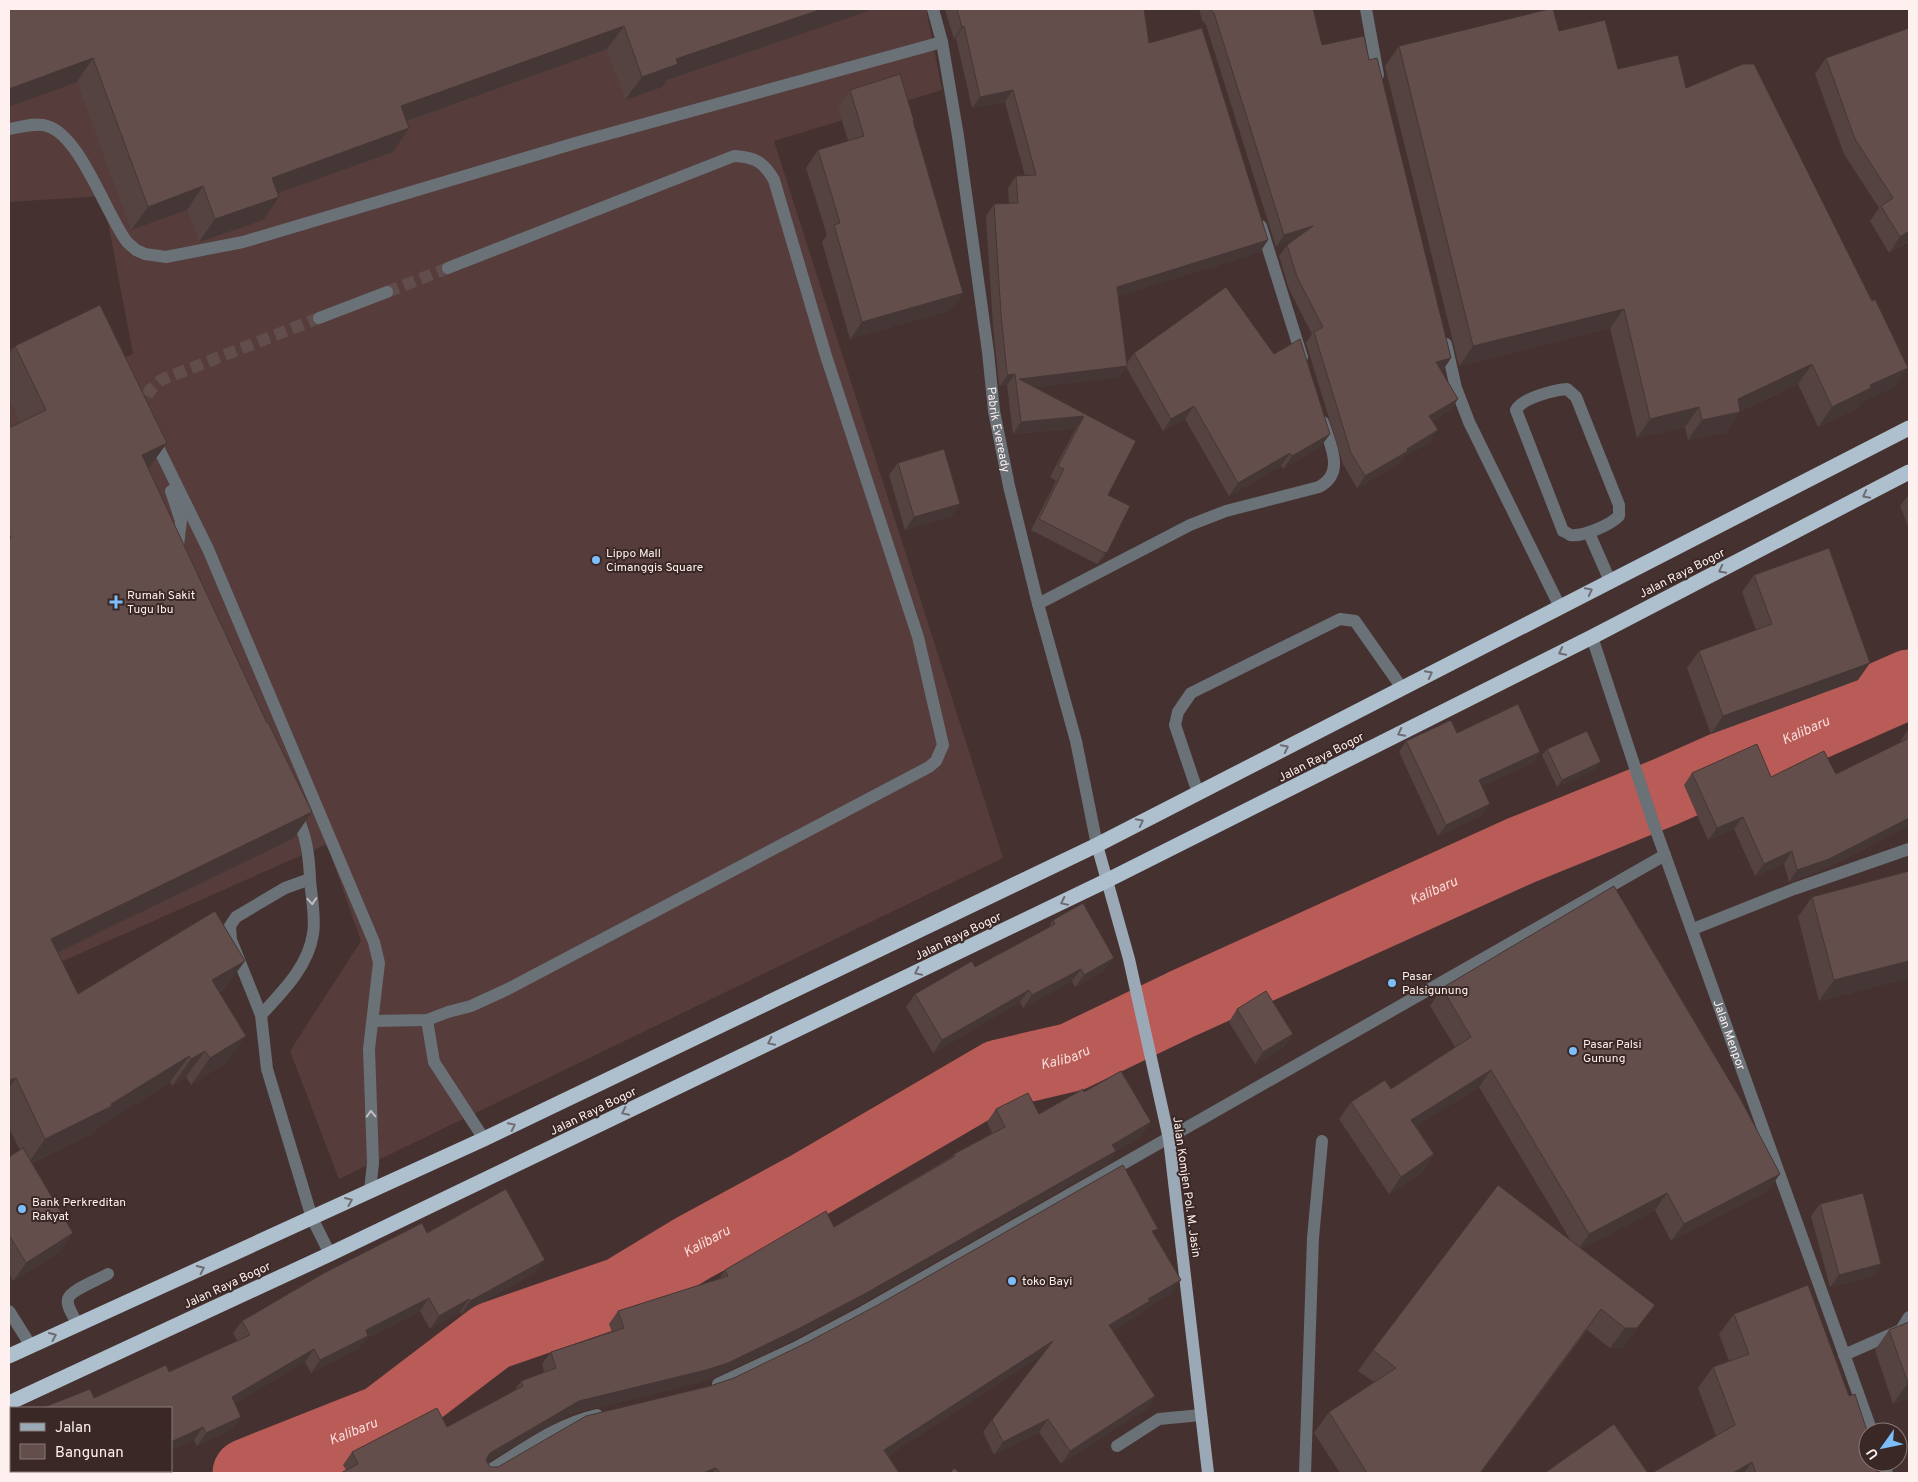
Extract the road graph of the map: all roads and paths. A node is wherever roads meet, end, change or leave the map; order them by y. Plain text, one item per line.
1 (933, 9) edge
2 (1366, 9) edge
3 (942, 42) junction
4 (1381, 88) edge
5 (9, 129) edge
6 (1258, 216) edge
7 (448, 268) tunnel mouth
8 (387, 292) tunnel mouth
9 (319, 318) tunnel mouth
10 (1442, 330) edge
11 (1306, 368) edge
12 (1318, 406) edge
13 (1909, 428) edge
14 (1909, 472) edge
15 (1589, 532) junction
16 (182, 566) edge
17 (1610, 580) junction
18 (1038, 604) junction
19 (1560, 607) junction
20 (1592, 637) junction
21 (1402, 688) junction
22 (1198, 793) junction
23 (291, 804) edge
24 (1097, 845) junction
25 (1909, 849) edge
26 (1665, 855) junction
27 (310, 879) junction
28 (1108, 880) junction
29 (1692, 929) junction
30 (261, 1015) junction
31 (427, 1020) junction
32 (373, 1021) junction
33 (484, 1139) junction
34 (1169, 1139) junction
35 (1322, 1141) dead end
36 (370, 1191) junction
37 (312, 1218) junction
38 (330, 1254) junction
39 (108, 1274) dead end
40 (9, 1311) edge
41 (1909, 1316) edge
42 (78, 1325) junction
43 (31, 1346) junction
44 (1844, 1354) junction
45 (9, 1356) edge
46 (706, 1388) edge
47 (9, 1403) edge
48 (612, 1411) edge
49 (1201, 1415) junction
50 (1868, 1422) edge
51 (1117, 1446) dead end
52 (485, 1473) edge
53 (1208, 1473) edge
54 (1305, 1473) edge

1 - 3 street, Pabrik Eveready
2 - 4 street
3 - 5 street
3 - 18 street, Pabrik Eveready
6 - 11 street
7 - 31 street
8 - 9 street
10 - 19 street
12 - 18 street
13 - 17 highway, Jalan Raya Bogor
14 -> 20 highway, Jalan Raya Bogor
15 - 15 street
15 - 17 street
16 - 32 street
19 -> 17 highway, Jalan Raya Bogor
18 - 24 street, Pabrik Eveready
21 -> 19 highway, Jalan Raya Bogor
20 - 26 street, Jalan Menpor
20 -> 28 highway, Jalan Raya Bogor
22 -> 21 highway, Jalan Raya Bogor
21 - 22 street
24 -> 22 highway, Jalan Raya Bogor
23 - 27 street
24 - 28 main road, Jalan Komjen Pol. M. Jasin
33 -> 24 highway, Jalan Raya Bogor
25 - 29 street
26 - 29 street, Jalan Menpor
26 - 34 street
27 -> 30 street
27 - 30 street
28 - 34 main road, Jalan Komjen Pol. M. Jasin
28 -> 38 highway, Jalan Raya Bogor
29 - 44 street, Jalan Menpor
30 - 37 street
31 - 32 street
31 - 33 street
36 -> 32 street
33 - 36 highway, Jalan Raya Bogor
34 - 46 street
34 - 49 main road, Jalan Komjen Pol. M. Jasin
35 - 54 street
37 -> 36 highway, Jalan Raya Bogor
37 - 38 street
42 -> 37 highway, Jalan Raya Bogor
38 - 47 highway, Jalan Raya Bogor
39 - 42 street
40 - 43 street
41 - 44 street
43 -> 42 highway, Jalan Raya Bogor
43 - 45 highway, Jalan Raya Bogor
44 - 50 street, Jalan Menpor
48 - 52 street
49 - 51 street
49 - 53 main road, Jalan Komjen Pol. M. Jasin

